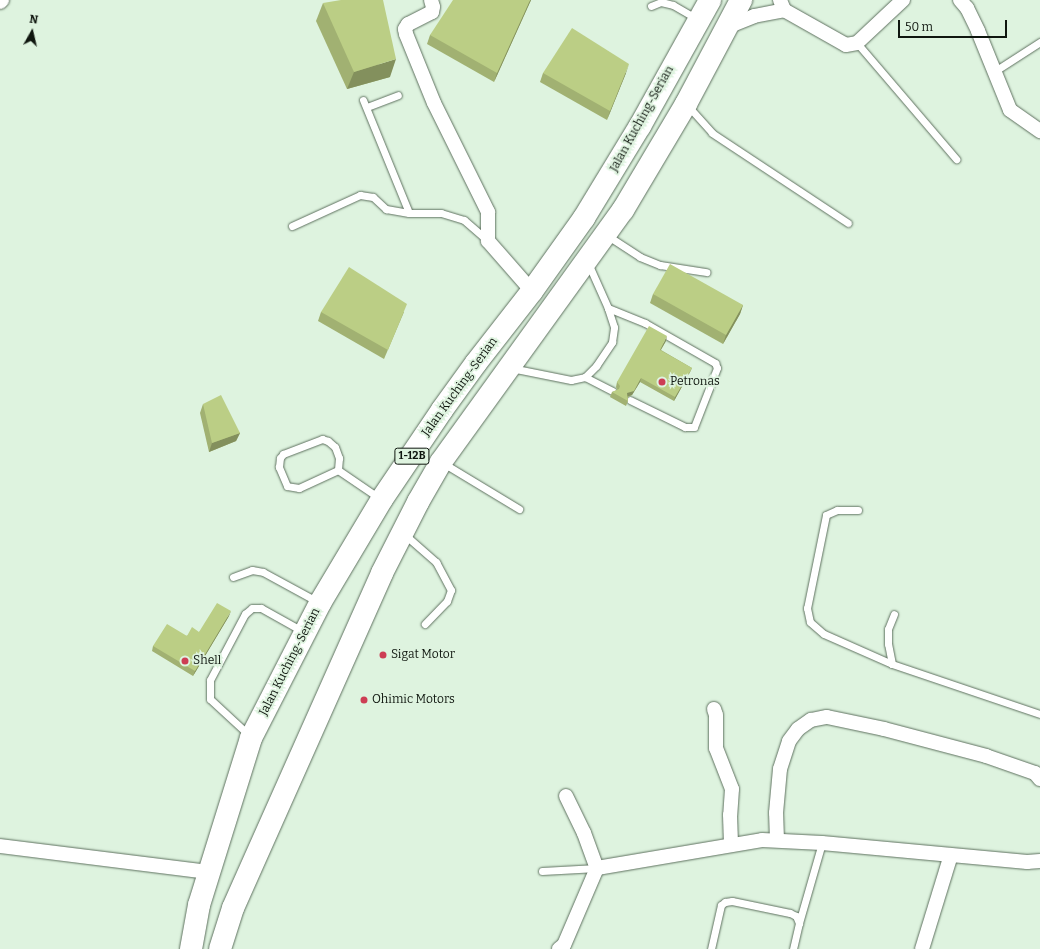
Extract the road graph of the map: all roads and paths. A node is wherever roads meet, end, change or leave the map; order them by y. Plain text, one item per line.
1 (431, 0) edge
2 (710, 0) edge
3 (741, 0) edge
4 (903, 0) edge
5 (960, 0) edge
6 (782, 5) edge
7 (651, 6) dead end
8 (699, 20) junction
9 (727, 26) junction
10 (1040, 42) edge
11 (857, 43) junction
12 (995, 71) junction
13 (398, 95) dead end
14 (363, 100) dead end
15 (686, 104) junction
16 (367, 107) junction
17 (1040, 131) edge
18 (956, 159) dead end
19 (409, 213) junction
20 (848, 223) dead end
21 (292, 226) dead end
22 (606, 235) junction
23 (488, 241) junction
24 (587, 261) junction
25 (706, 272) dead end
26 (532, 291) junction
27 (608, 308) junction
28 (510, 368) junction
29 (585, 377) junction
30 (613, 391) edge
31 (630, 400) dead end
32 (441, 462) junction
33 (338, 470) junction
34 (382, 499) junction
35 (519, 509) dead end
36 (858, 510) dead end
37 (402, 533) junction
38 (233, 577) dead end
39 (320, 603) junction
40 (894, 614) dead end
41 (425, 624) dead end
42 (305, 633) junction
43 (892, 664) junction
44 (714, 709) dead end
45 (1040, 714) edge
46 (251, 738) junction
47 (1040, 779) edge
48 (566, 796) dead end
49 (776, 840) junction
50 (822, 843) junction
51 (731, 845) junction
52 (0, 846) edge
53 (951, 855) junction
54 (1040, 861) edge
55 (596, 868) junction
56 (542, 871) dead end
57 (209, 872) junction
58 (799, 923) junction
59 (192, 949) edge
60 (220, 949) edge
61 (559, 949) edge
62 (711, 949) edge
63 (793, 949) edge
64 (922, 949) edge

1 - 23 street
2 - 8 highway, Jalan Kuching-Serian / 1-12B
3 - 9 highway
4 - 11 street
5 - 12 street
6 - 9 street
6 - 11 street
7 - 8 lane
8 - 26 highway, Jalan Kuching-Serian / 1-12B
9 - 15 highway
10 - 12 lane
11 - 18 lane
12 - 17 street
13 - 16 lane
14 - 16 lane
15 - 20 lane
15 - 22 highway
16 - 19 lane
19 - 21 lane
19 - 23 lane
22 - 24 highway
22 - 25 lane
23 - 26 street
24 - 27 lane
24 - 28 highway
26 - 34 highway, Jalan Kuching-Serian / 1-12B
27 - 29 lane
27 - 31 lane
28 - 29 lane
28 - 32 highway
29 - 30 lane
32 - 35 lane
32 - 37 highway
33 - 33 lane
33 - 34 lane
34 - 39 highway, Jalan Kuching-Serian / 1-12B
36 - 43 lane
37 - 41 lane
37 - 60 highway
38 - 39 lane
39 - 42 highway, Jalan Kuching-Serian / 1-12B
40 - 43 lane
42 - 46 highway, Jalan Kuching-Serian / 1-12B
42 - 46 lane
43 - 45 lane
44 - 51 street
46 - 57 highway, Jalan Kuching-Serian / 1-12B
47 - 49 street
48 - 55 street
49 - 50 street
49 - 51 street
50 - 53 street
50 - 58 lane
51 - 55 street
52 - 57 street
53 - 54 street
53 - 64 street
55 - 56 lane
55 - 61 street
57 - 59 highway, Jalan Kuching-Serian / 1-12B
58 - 62 lane
58 - 63 lane

